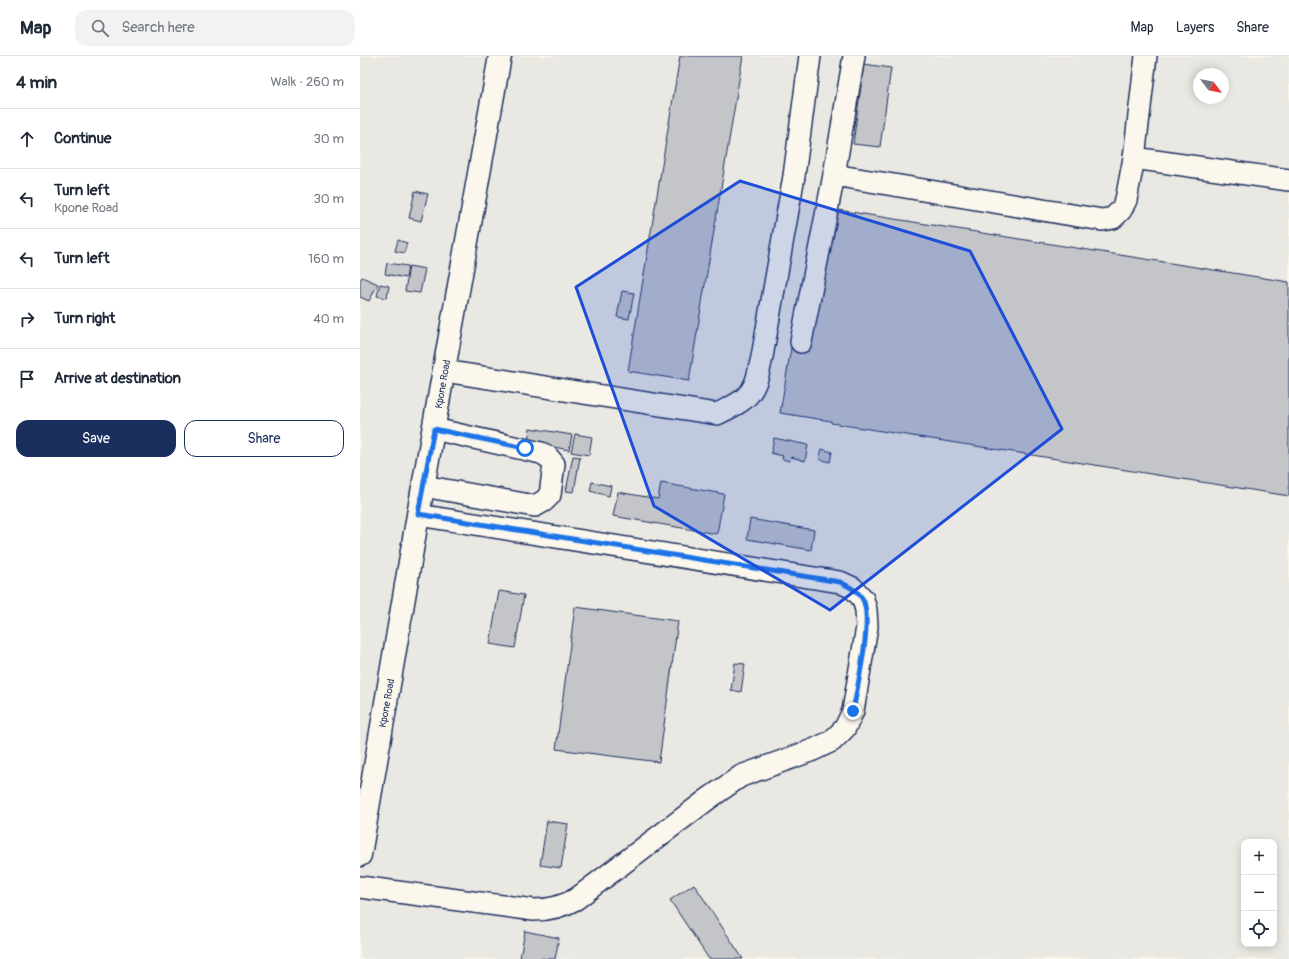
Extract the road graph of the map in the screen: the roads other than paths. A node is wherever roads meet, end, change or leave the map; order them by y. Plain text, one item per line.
1 (500, 56) edge
2 (810, 56) edge
3 (854, 56) edge
4 (1146, 56) edge
5 (1134, 158) junction
6 (834, 175) junction
7 (1289, 180) edge
8 (801, 342) dead end
9 (444, 371) junction
10 (434, 429) junction
11 (423, 486) junction
12 (418, 514) junction
13 (360, 855) edge
14 (360, 887) edge

1 - 9 main road, Kpone Road
2 - 9 lane
3 - 6 lane
4 - 5 lane
5 - 6 lane
5 - 7 lane
6 - 8 lane
9 - 10 main road, Kpone Road
10 - 11 main road, Kpone Road
10 - 11 lane
11 - 12 main road, Kpone Road
12 - 13 main road, Kpone Road
12 - 14 lane

